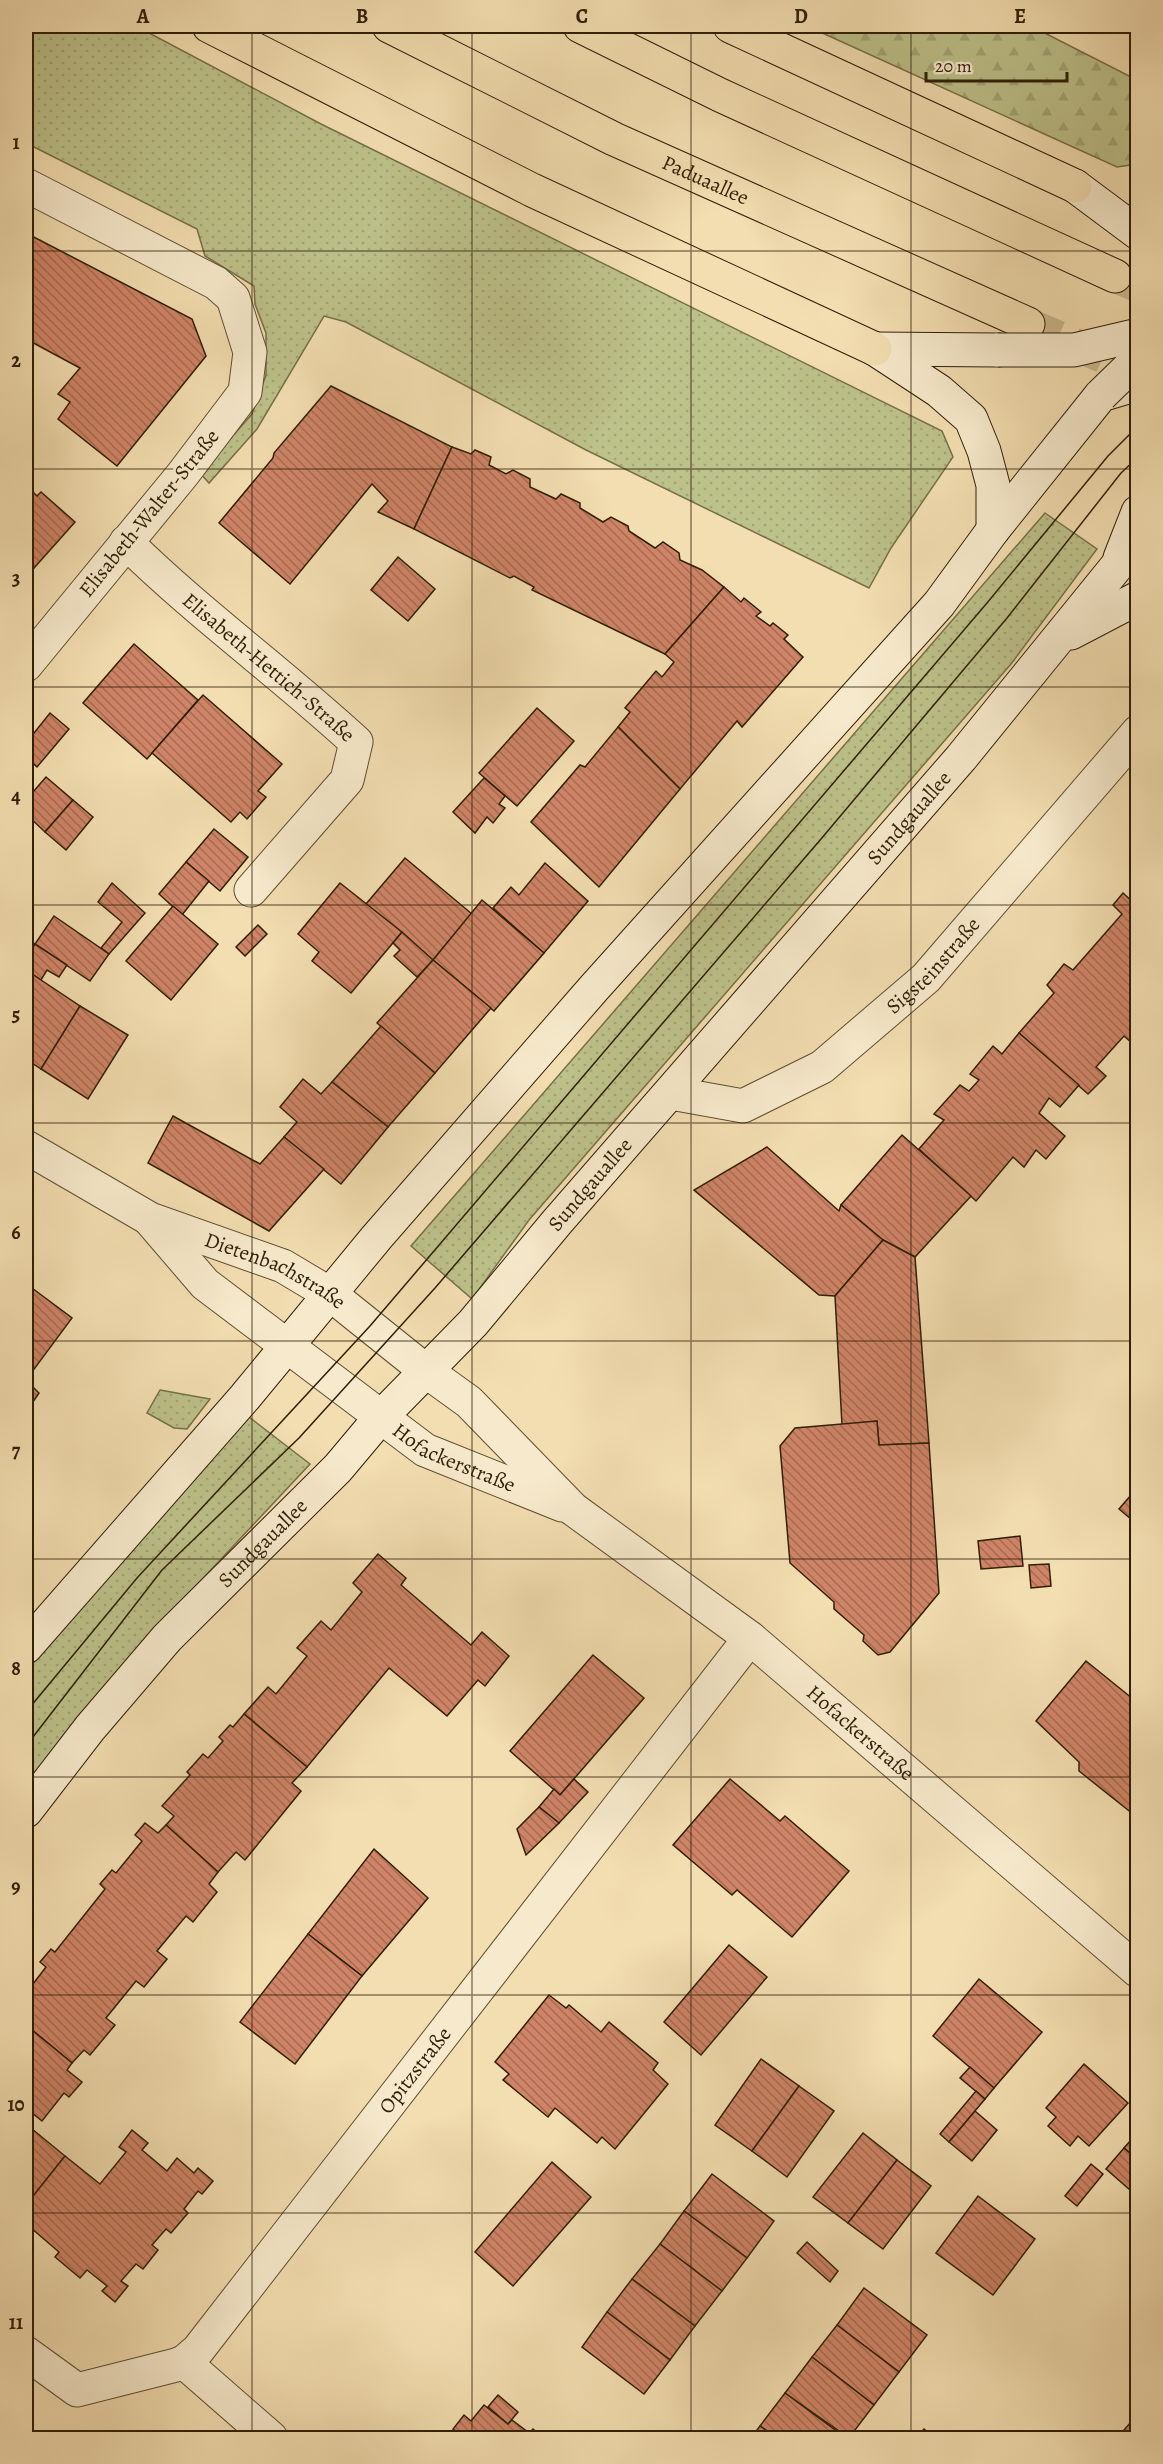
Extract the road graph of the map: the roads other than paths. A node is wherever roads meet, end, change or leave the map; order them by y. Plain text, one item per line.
1 (209, 26) edge
2 (389, 26) edge
3 (580, 26) edge
4 (730, 26) edge
5 (26, 184) edge
6 (1075, 186) joint
7 (1134, 230) edge
8 (1115, 276) tunnel mouth
9 (1028, 324) tunnel mouth
10 (1137, 335) edge
11 (875, 349) junction
12 (1137, 359) edge
13 (1137, 384) edge
14 (1101, 395) junction
15 (1137, 512) edge
16 (993, 530) junction
17 (1137, 540) edge
18 (126, 542) junction
19 (1116, 568) junction
20 (1137, 598) edge
21 (1058, 640) junction
22 (26, 665) edge
23 (1137, 732) edge
24 (251, 890) dead end
25 (672, 1093) junction
26 (26, 1147) edge
27 (150, 1220) junction
28 (330, 1294) junction
29 (388, 1342) joint
30 (287, 1346) junction
31 (426, 1371) junction
32 (345, 1389) joint
33 (380, 1418) junction
34 (573, 1509) junction
35 (750, 1638) junction
36 (26, 1647) edge
37 (26, 1811) edge
38 (1137, 1971) edge
39 (26, 2353) edge
40 (184, 2362) junction
41 (271, 2439) edge

1 - 11 highway
2 - 9 highway, Paduaallee
3 - 8 highway
4 - 6 highway
5 - 18 street, Elisabeth-Walter-Straße
6 - 7 street
10 - 11 street, bridge
11 - 16 street
12 - 14 street, bridge
13 - 14 street
14 - 16 street
15 - 19 street
16 - 28 street
17 - 19 street, Sundgauallee
18 - 22 street, Elisabeth-Walter-Straße
18 - 24 street, Elisabeth-Hettich-Straße
19 - 21 street, Sundgauallee
20 - 21 street
21 - 25 street, Sundgauallee
23 - 25 street, Sigsteinstraße
25 - 31 street, Sundgauallee
26 - 27 street, Dietenbachstraße
27 - 28 street, Dietenbachstraße
27 - 30 street, Dietenbachstraße
28 - 29 street, Dietenbachstraße
28 - 30 street
29 - 31 street, Hofackerstraße
30 - 32 street, Dietenbachstraße
30 - 36 street
31 - 33 street, Sundgauallee
31 - 34 street, Hofackerstraße
32 - 33 street, Hofackerstraße
33 - 34 street, Hofackerstraße
33 - 37 street, Sundgauallee
34 - 35 street, Hofackerstraße
35 - 38 street, Hofackerstraße
35 - 40 street, Opitzstraße
39 - 40 street
40 - 41 street

